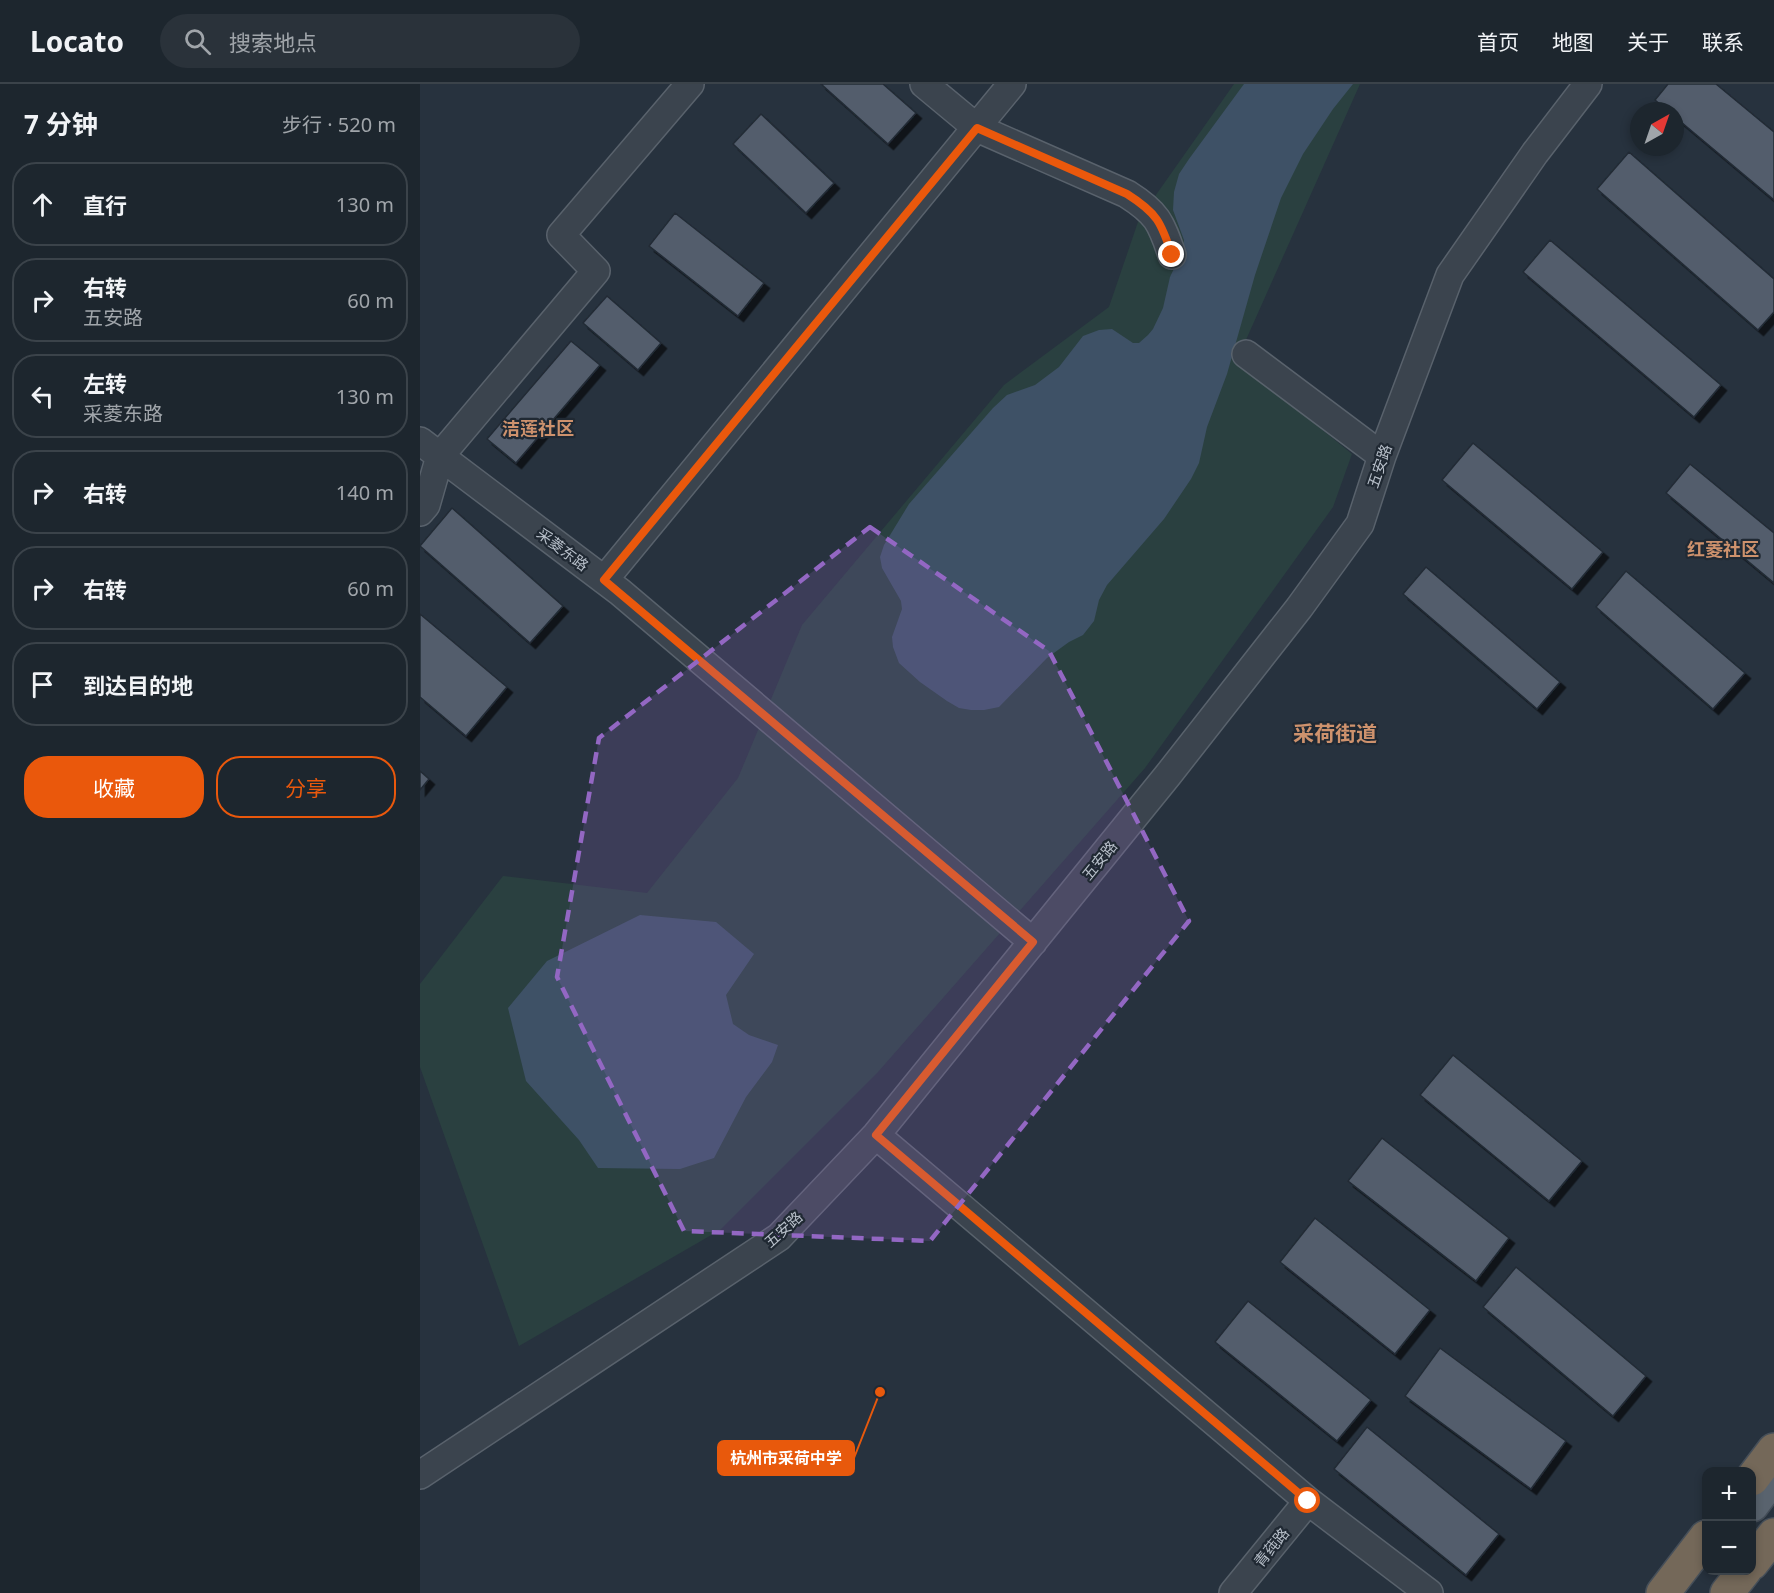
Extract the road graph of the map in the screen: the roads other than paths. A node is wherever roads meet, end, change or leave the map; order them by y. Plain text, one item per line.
1 (690, 84) edge
2 (924, 84) edge
3 (1012, 84) edge
4 (1588, 84) edge
5 (977, 128) junction
6 (1172, 255) dead end
7 (1246, 354) dead end
8 (430, 449) edge
9 (1382, 456) junction
10 (420, 512) edge
11 (604, 580) junction
12 (1033, 942) junction
13 (876, 1135) junction
14 (1774, 1450) edge
15 (1756, 1474) edge
16 (420, 1475) edge
17 (1774, 1476) edge
18 (1756, 1500) edge
19 (1308, 1501) junction
20 (1774, 1535) edge
21 (1702, 1543) edge
22 (1756, 1558) edge
23 (1702, 1570) edge
24 (1741, 1575) edge
25 (1233, 1593) edge
26 (1429, 1593) edge
27 (1663, 1593) edge
28 (1684, 1593) edge
29 (1727, 1593) edge

1 - 8 street
2 - 5 street
3 - 5 street
4 - 9 street, 五安路
5 - 6 street
5 - 11 street
7 - 9 street
8 - 10 street
8 - 11 street, 采菱东路
9 - 12 street, 五安路
11 - 12 street, 采菱东路
12 - 13 street, 五安路
13 - 16 street, 五安路
13 - 19 street
14 - 15 highway
17 - 18 main road
19 - 25 street, 青莼路
19 - 26 street
20 - 22 highway
21 - 27 highway
23 - 28 main road
24 - 29 highway

